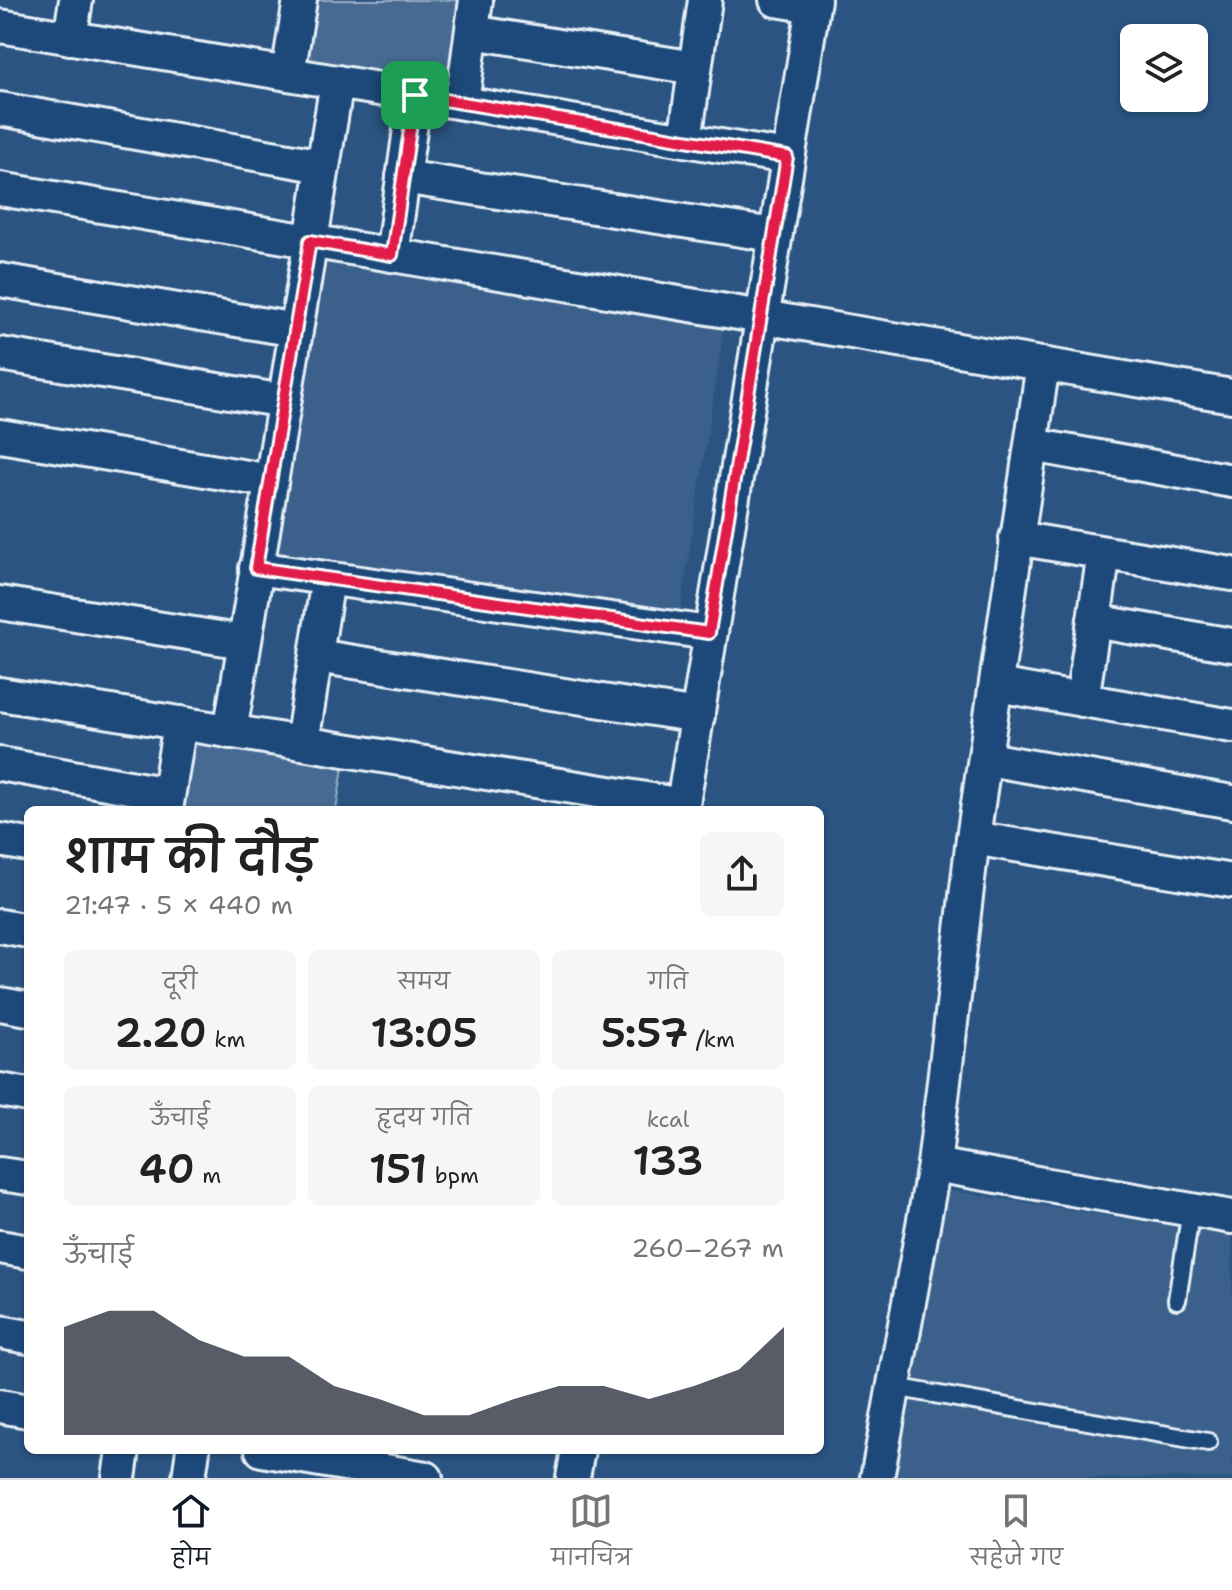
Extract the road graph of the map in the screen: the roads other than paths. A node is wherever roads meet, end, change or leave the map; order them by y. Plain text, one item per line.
1 (76, 0) edge
2 (476, 0) edge
3 (705, 0) edge
4 (776, 0) edge
5 (292, 1) edge
6 (814, 3) edge
7 (0, 26) edge
8 (472, 32) junction
9 (70, 38) junction
10 (695, 68) junction
11 (288, 74) junction
12 (337, 82) junction
13 (415, 95) junction
14 (462, 102) junction
15 (0, 109) edge
16 (685, 140) junction
17 (787, 157) junction
18 (323, 166) junction
19 (403, 177) junction
20 (0, 189) edge
21 (773, 235) junction
22 (310, 241) junction
23 (392, 255) junction
24 (0, 280) edge
25 (763, 315) junction
26 (296, 330) junction
27 (0, 354) edge
28 (1043, 364) junction
29 (1232, 396) edge
30 (284, 401) junction
31 (0, 436) edge
32 (1032, 445) junction
33 (271, 481) junction
34 (1232, 481) edge
35 (1016, 538) junction
36 (1104, 553) junction
37 (256, 568) junction
38 (1232, 574) edge
39 (328, 579) junction
40 (0, 603) edge
41 (1094, 621) junction
42 (709, 633) junction
43 (244, 642) junction
44 (1232, 645) edge
45 (316, 656) junction
46 (997, 685) junction
47 (0, 694) edge
48 (1082, 700) junction
49 (698, 716) junction
50 (180, 723) junction
51 (1232, 726) edge
52 (230, 732) junction
53 (302, 743) junction
54 (987, 759) junction
55 (0, 764) edge
56 (167, 802) edge
57 (1232, 802) edge
58 (670, 806) edge
59 (682, 806) edge
60 (973, 838) junction
61 (0, 840) edge
62 (24, 844) edge
63 (1232, 881) edge
64 (0, 926) edge
65 (24, 930) edge
66 (0, 1004) edge
67 (24, 1008) edge
68 (0, 1090) edge
69 (24, 1094) edge
70 (934, 1165) junction
71 (0, 1174) edge
72 (24, 1177) edge
73 (1191, 1210) junction
74 (1232, 1217) edge
75 (0, 1247) edge
76 (24, 1251) edge
77 (1177, 1300) dead end
78 (0, 1332) edge
79 (24, 1336) edge
80 (894, 1387) junction
81 (0, 1406) edge
82 (24, 1410) edge
83 (1208, 1442) dead end
84 (122, 1454) edge
85 (192, 1454) edge
86 (285, 1454) edge
87 (577, 1454) edge
88 (119, 1478) edge
89 (189, 1478) edge
90 (426, 1478) edge
91 (573, 1478) edge
92 (877, 1478) edge

1 - 9 street
2 - 8 street
3 - 10 street
4 - 6 street
5 - 11 street
6 - 17 street
7 - 9 street
8 - 10 street
8 - 14 street
9 - 11 street
10 - 16 street
11 - 12 street
12 - 13 street
12 - 18 street
13 - 14 street
13 - 19 street
14 - 16 street
15 - 18 street
16 - 17 street
17 - 21 street
18 - 22 street
19 - 21 street
19 - 23 street
20 - 22 street
21 - 25 street
22 - 23 street
22 - 26 street
23 - 25 street
24 - 26 street
25 - 28 street
25 - 42 street
26 - 30 street
27 - 30 street
28 - 29 street
28 - 32 street
30 - 33 street
31 - 33 street
32 - 34 street
32 - 35 street
33 - 37 street
35 - 36 street
35 - 46 street
36 - 38 street
36 - 41 street
37 - 39 street
37 - 43 street
39 - 42 street
39 - 45 street
40 - 43 street
41 - 44 street
41 - 48 street
42 - 49 street
43 - 52 street
45 - 49 street
45 - 53 street
46 - 48 street
46 - 54 street
47 - 50 street
48 - 51 street
49 - 59 street
50 - 52 street
50 - 56 street
52 - 53 street
53 - 58 street
54 - 57 street
54 - 60 street
55 - 56 street
60 - 63 street
60 - 70 street
61 - 62 street
64 - 65 street
66 - 67 street
68 - 69 street
70 - 73 street
70 - 80 street
71 - 72 street
73 - 74 street
73 - 77 lane
75 - 76 street
78 - 79 street
80 - 83 lane
80 - 92 street
81 - 82 street
84 - 88 street
85 - 89 street
86 - 90 street
87 - 91 street

